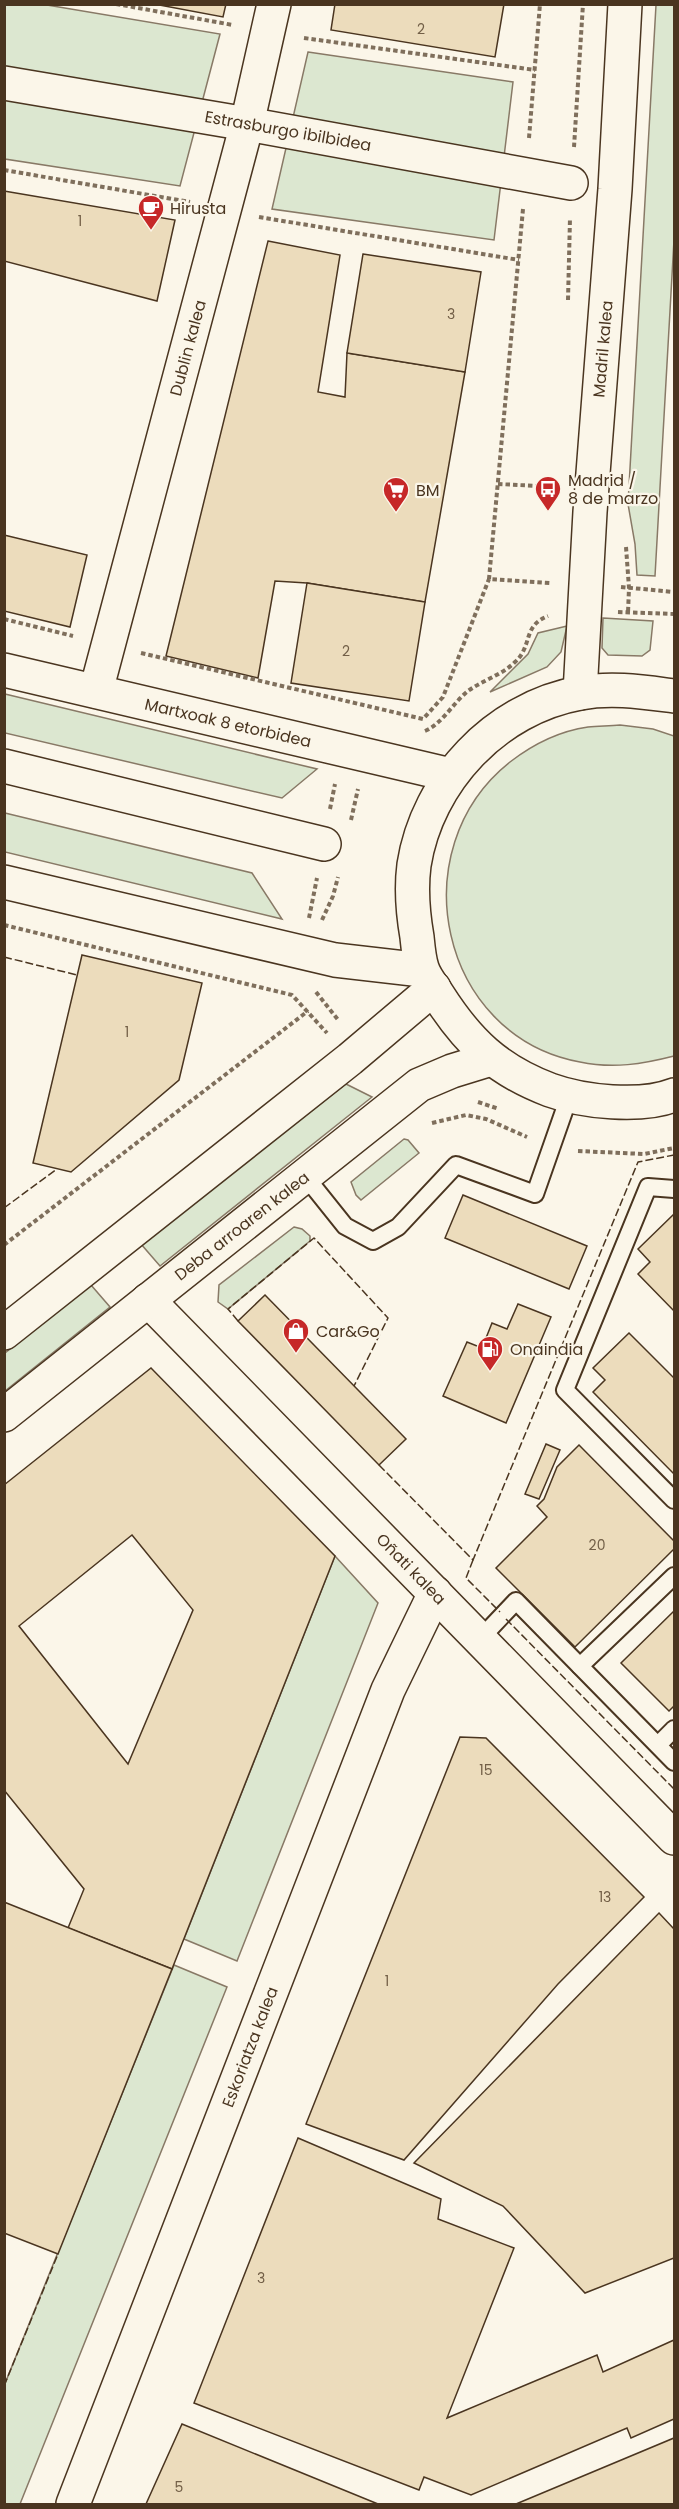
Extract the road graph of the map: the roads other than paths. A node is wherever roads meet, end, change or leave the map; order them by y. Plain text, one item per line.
1 (274, 4) edge
2 (624, 4) edge
3 (4, 83) edge
4 (247, 124) junction
5 (571, 183) road end
6 (4, 669) edge
7 (96, 691) junction
8 (580, 693) junction
9 (675, 696) edge
10 (4, 766) edge
11 (451, 775) junction
12 (324, 844) dead end
13 (4, 882) edge
14 (428, 979) junction
15 (491, 1059) junction
16 (675, 1095) edge
17 (569, 1096) junction
18 (305, 1176) junction
19 (675, 1189) edge
20 (148, 1300) junction
21 (4, 1333) edge
22 (4, 1415) edge
23 (675, 1500) edge
24 (675, 1576) edge
25 (435, 1593) junction
26 (480, 1639) junction
27 (580, 1666) junction
28 (675, 1729) edge
29 (658, 1745) junction
30 (675, 1762) edge
31 (675, 1838) edge
32 (73, 2505) edge

1 - 4 street, Dublin kalea
2 - 8 street, Madril kalea
3 - 4 street, Estrasburgo ibilbidea
4 - 5 street, Estrasburgo ibilbidea
4 - 7 street, Dublin kalea
6 - 7 street, Martxoak 8 etorbidea
7 - 11 street, Martxoak 8 etorbidea
8 - 9 street
8 - 11 street
10 - 12 street
11 - 14 street
13 - 14 street
14 - 15 street
14 - 21 street
15 - 17 street
15 - 18 street, Deba arroaren kalea
16 - 17 street
17 - 18 lane
18 - 20 street, Deba arroaren kalea
19 - 23 lane
20 - 22 street, Deba arroaren kalea
20 - 25 street, Oñati kalea
24 - 27 lane
25 - 26 street, Oñati kalea
25 - 32 street, Eskoriatza kalea
26 - 27 lane
26 - 31 street, Oñati kalea
27 - 29 lane
28 - 29 lane
29 - 30 lane

